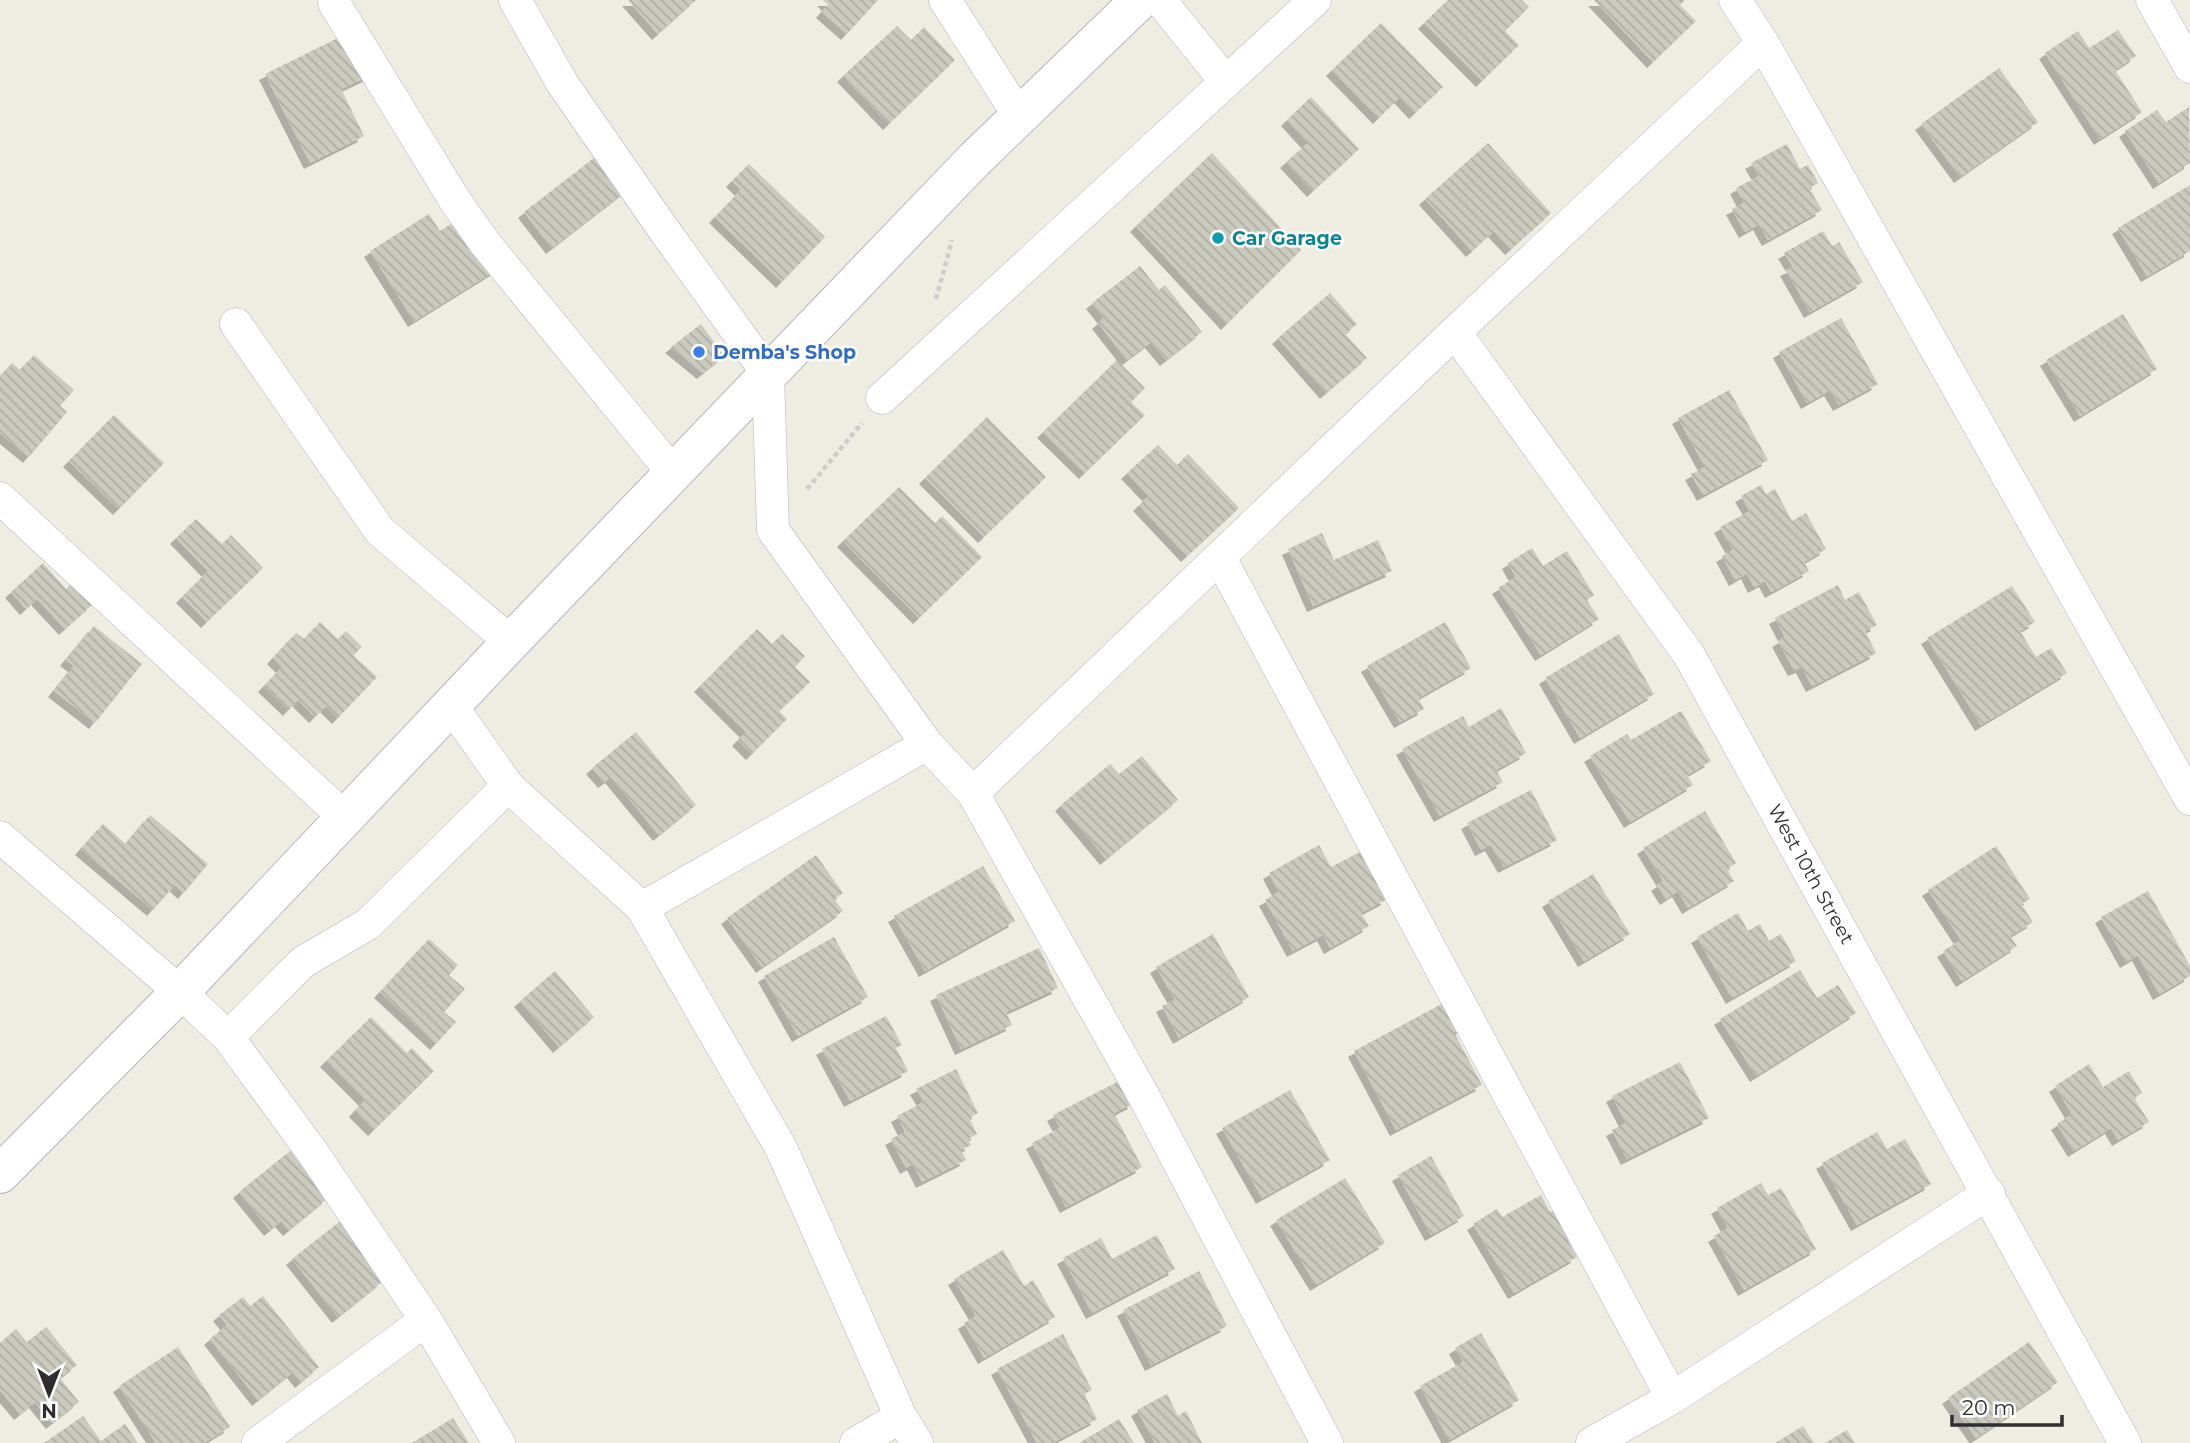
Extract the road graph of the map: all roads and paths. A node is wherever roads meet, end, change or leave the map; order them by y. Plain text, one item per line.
1 (515, 0) edge
2 (945, 0) edge
3 (1140, 0) edge
4 (1160, 0) edge
5 (1315, 0) edge
6 (1735, 0) edge
7 (2152, 0) edge
8 (334, 3) dead end
9 (1763, 43) junction
10 (2190, 67) edge
11 (1226, 82) junction
12 (1019, 116) junction
13 (236, 324) dead end
14 (1455, 332) junction
15 (768, 374) junction
16 (882, 398) dead end
17 (673, 473) junction
18 (0, 498) edge
19 (1220, 558) junction
20 (511, 642) junction
21 (451, 705) junction
22 (927, 744) junction
23 (508, 786) junction
24 (973, 793) junction
25 (2190, 799) edge
26 (344, 817) junction
27 (0, 837) edge
28 (642, 908) junction
29 (180, 992) junction
30 (228, 1037) junction
31 (0, 1174) edge
32 (1989, 1193) junction
33 (426, 1320) junction
34 (1672, 1398) junction
35 (909, 1430) edge
36 (258, 1443) edge
37 (499, 1443) edge
38 (856, 1443) edge
39 (1327, 1443) edge
40 (1592, 1443) edge
41 (2125, 1443) edge

1 - 15 street
2 - 12 street
3 - 12 street
4 - 11 street
5 - 11 street
6 - 9 street
7 - 10 street
8 - 17 street
9 - 14 street
9 - 25 street
11 - 16 street
12 - 15 street
13 - 20 street
14 - 19 street
14 - 32 street, West 10th Street
15 - 17 street
15 - 22 street
17 - 20 street
18 - 26 street
19 - 24 street
19 - 34 street
20 - 21 street
21 - 23 street
21 - 26 street
22 - 24 street
22 - 28 street
23 - 28 street
23 - 30 street
24 - 39 street
26 - 29 street
27 - 29 street
28 - 35 street
29 - 30 street
29 - 31 street
30 - 33 street
32 - 34 street
32 - 41 street, West 10th Street
33 - 36 street
33 - 37 street
34 - 40 street
35 - 38 street

